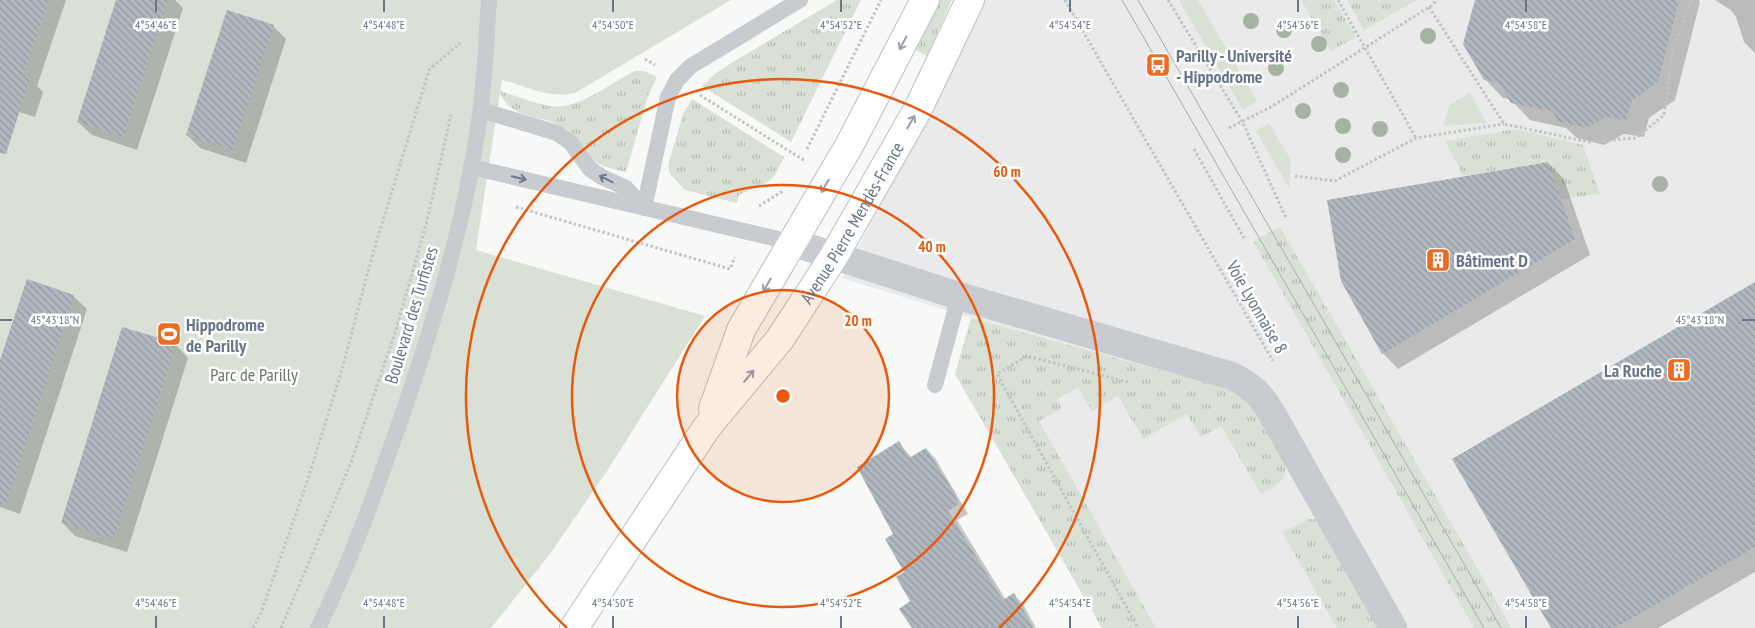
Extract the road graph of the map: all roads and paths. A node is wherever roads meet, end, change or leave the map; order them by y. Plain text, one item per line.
1 (489, 0) edge
2 (800, 0) edge
3 (881, 0) edge
4 (925, 0) edge
5 (970, 0) edge
6 (1065, 0) edge
7 (1168, 0) edge
8 (1338, 0) edge
9 (1435, 0) edge
10 (1692, 0) edge
11 (1428, 8) junction
12 (462, 42) dead end
13 (1366, 48) junction
14 (645, 58) dead end
15 (678, 80) junction
16 (480, 110) junction
17 (451, 111) dead end
18 (1242, 121) junction
19 (1504, 124) junction
20 (1229, 128) dead end
21 (1416, 138) junction
22 (1194, 149) dead end
23 (802, 160) junction
24 (472, 166) junction
25 (798, 167) dead end
26 (831, 176) junction
27 (1295, 176) dead end
28 (787, 189) dead end
29 (513, 207) dead end
30 (644, 208) junction
31 (1286, 218) dead end
32 (747, 231) junction
33 (1244, 238) dead end
34 (791, 242) junction
35 (834, 256) junction
36 (959, 296) junction
37 (1272, 361) dead end
38 (1130, 382) dead end
39 (935, 385) dead end
40 (707, 427) junction
41 (253, 628) edge
42 (281, 628) edge
43 (318, 628) edge
44 (574, 628) edge
45 (1138, 628) edge
46 (1393, 628) edge

1 - 16 lane, Boulevard des Turfistes
2 - 15 lane
3 - 23 path
4 -> 26 main road, Avenue Pierre Mendès-France
35 -> 5 main road, Avenue Pierre Mendès-France
6 - 37 path, Voie Lyonnaise 8
7 - 18 path
8 - 13 path
9 - 11 path
10 - 19 path
11 - 13 path
11 - 19 path
12 - 41 path
13 - 18 path
13 - 21 path
14 - 15 path
15 - 23 path
15 - 30 lane
16 - 24 lane, Boulevard des Turfistes
30 -> 16 lane
17 - 42 path
18 - 20 path
18 - 31 path
19 - 21 path
21 - 27 path
22 - 33 path
23 - 25 path
23 - 26 path
24 -> 30 lane
24 - 43 lane, Boulevard des Turfistes
26 -> 34 main road, Avenue Pierre Mendès-France
28 - 32 path
29 - 32 path
30 - 32 lane
32 - 34 lane
34 - 35 street
34 -> 40 main road, Avenue Pierre Mendès-France
35 - 36 street
40 -> 35 main road, Avenue Pierre Mendès-France
36 - 39 lane
36 - 46 street
38 - 45 path
40 - 44 main road, Avenue Pierre Mendès-France

